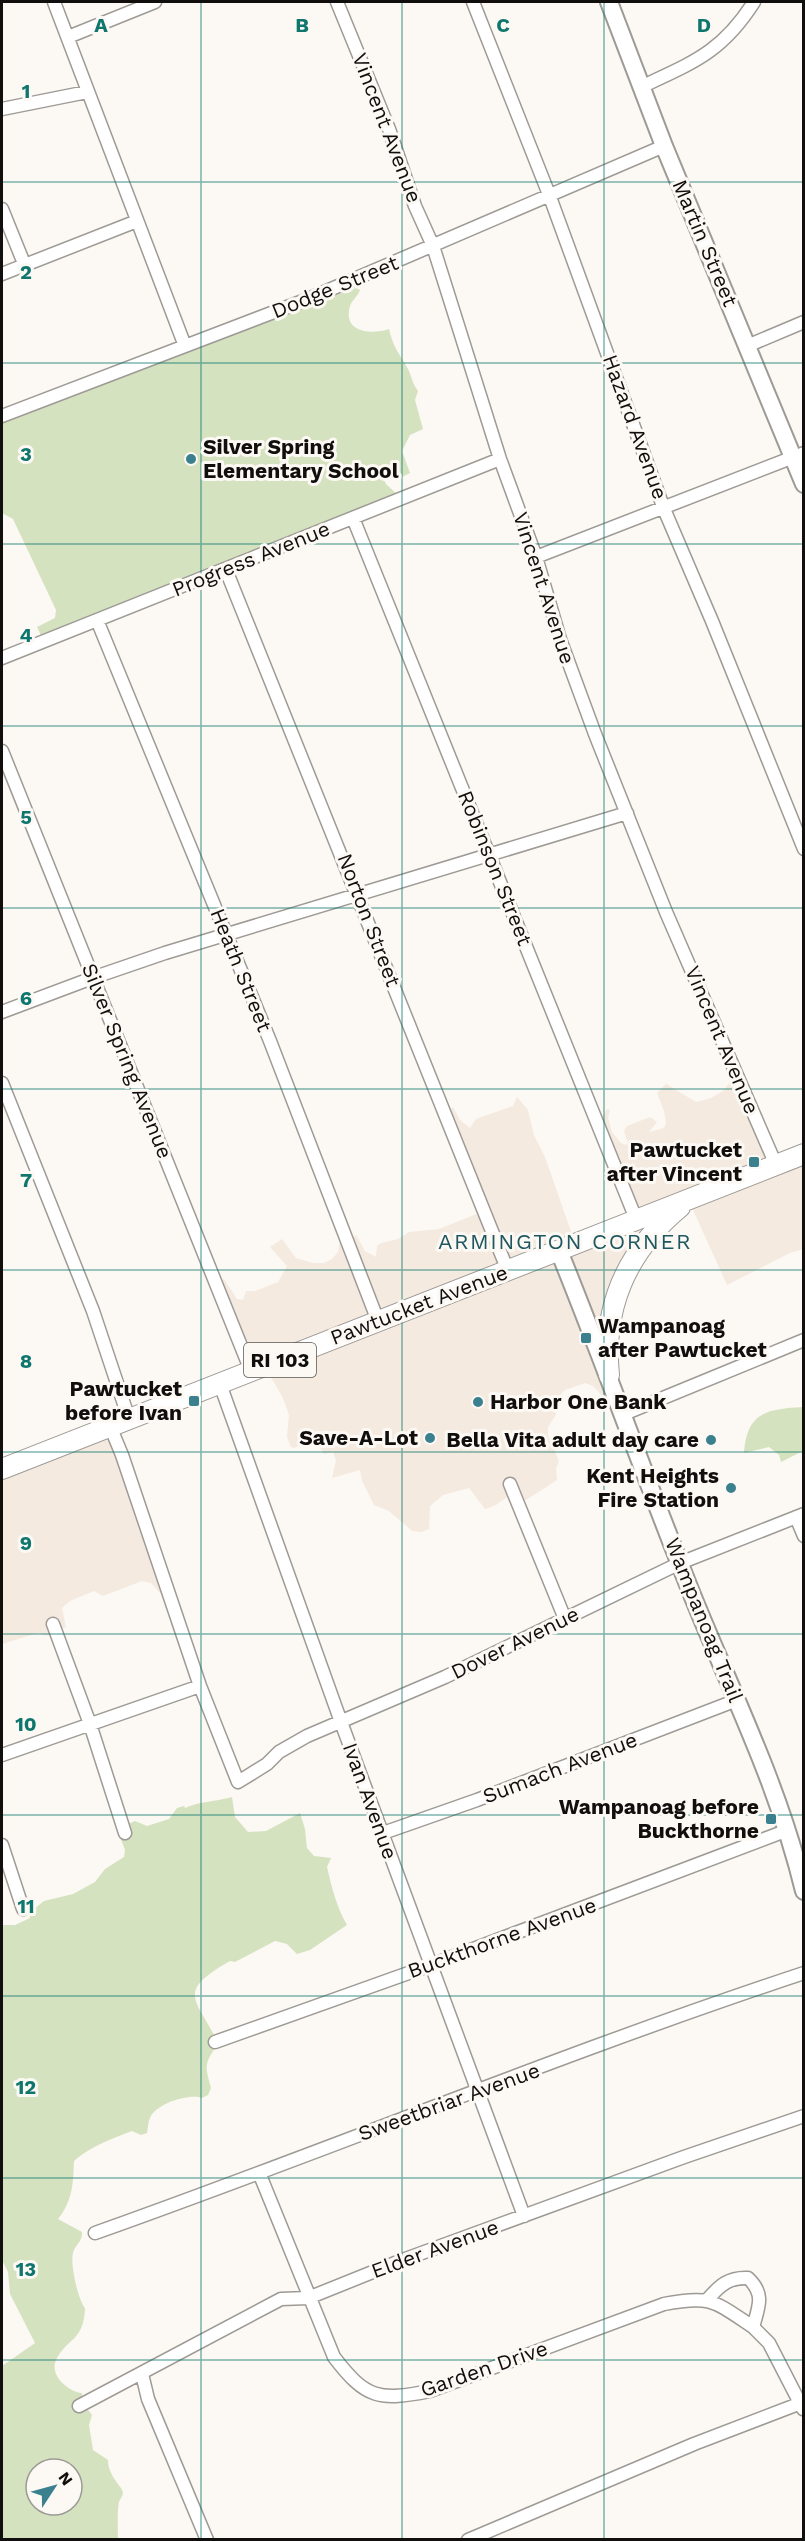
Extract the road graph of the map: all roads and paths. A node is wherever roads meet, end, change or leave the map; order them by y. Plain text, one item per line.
1 (54, 2) edge
2 (154, 2) edge
3 (337, 2) edge
4 (472, 2) edge
5 (609, 2) edge
6 (754, 2) edge
7 (68, 37) junction
8 (643, 86) junction
9 (87, 92) junction
10 (2, 108) edge
11 (664, 146) junction
12 (550, 197) junction
13 (2, 209) edge
14 (137, 221) junction
15 (433, 246) junction
16 (26, 266) junction
17 (2, 274) edge
18 (804, 322) edge
19 (185, 346) junction
20 (747, 346) junction
21 (2, 416) edge
22 (798, 455) edge
23 (500, 459) junction
24 (804, 484) edge
25 (664, 509) junction
26 (353, 518) junction
27 (536, 557) junction
28 (226, 570) junction
29 (97, 620) junction
30 (2, 658) edge
31 (2, 751) edge
32 (627, 813) junction
33 (804, 849) edge
34 (487, 854) junction
35 (359, 893) junction
36 (228, 936) junction
37 (94, 977) junction
38 (2, 1012) edge
39 (2, 1083) edge
40 (804, 1154) edge
41 (776, 1165) junction
42 (691, 1198) junction
43 (636, 1219) junction
44 (559, 1251) junction
45 (508, 1270) junction
46 (378, 1321) junction
47 (804, 1340) edge
48 (251, 1371) junction
49 (609, 1375) junction
50 (220, 1384) junction
51 (624, 1414) junction
52 (129, 1419) junction
53 (110, 1426) junction
54 (2, 1469) edge
55 (510, 1484) dead end
56 (800, 1516) edge
57 (804, 1536) edge
58 (680, 1563) junction
59 (565, 1619) junction
60 (53, 1623) dead end
61 (200, 1686) junction
62 (737, 1700) junction
63 (341, 1722) junction
64 (90, 1724) junction
65 (2, 1755) edge
66 (788, 1830) junction
67 (125, 1833) dead end
68 (383, 1833) junction
69 (2, 1845) edge
70 (804, 1890) edge
71 (23, 1909) dead end
72 (430, 1965) junction
73 (804, 1973) edge
74 (215, 2042) dead end
75 (478, 2091) junction
76 (804, 2116) edge
77 (260, 2175) junction
78 (524, 2216) junction
79 (95, 2233) dead end
80 (308, 2298) junction
81 (707, 2301) junction
82 (753, 2327) junction
83 (142, 2374) junction
84 (79, 2406) dead end
85 (802, 2407) edge
86 (207, 2540) edge
87 (468, 2540) edge

1 - 7 street
2 - 7 street
3 - 15 street, Vincent Avenue
4 - 12 street, Hazard Avenue
5 - 8 main road, Martin Street
6 - 8 street
7 - 9 street
8 - 11 main road, Martin Street
9 - 10 street
9 - 14 street
11 - 12 street, Dodge Street
11 - 20 main road, Martin Street
12 - 15 street, Dodge Street
12 - 25 street, Hazard Avenue
13 - 16 street
14 - 16 street
14 - 19 street
15 - 19 street, Dodge Street
15 - 23 street, Vincent Avenue
16 - 17 street
18 - 20 street
19 - 21 street, Dodge Street
20 - 22 main road, Martin Street
22 - 24 main road, Martin Street
22 - 25 street
23 - 26 street, Progress Avenue
23 - 27 street, Vincent Avenue
25 - 27 street
25 - 33 street, Hazard Avenue
26 - 28 street, Progress Avenue
26 - 34 street, Robinson Street
27 - 32 street, Vincent Avenue
28 - 29 street, Progress Avenue
28 - 35 street, Norton Street
29 - 30 street, Progress Avenue
29 - 36 street, Heath Street
31 - 37 street, Silver Spring Avenue
32 - 34 street
32 - 41 street, Vincent Avenue
34 - 35 street
34 - 43 street, Robinson Street
35 - 36 street
35 - 45 street, Norton Street
36 - 37 street
36 - 46 street, Heath Street
37 - 38 street
37 - 48 street, Silver Spring Avenue
39 - 52 street
40 - 41 main road, Pawtucket Avenue / RI 103
41 - 42 main road, Pawtucket Avenue / RI 103
42 - 43 main road, Pawtucket Avenue / RI 103
42 - 49 main road
43 - 44 main road, Pawtucket Avenue / RI 103
44 - 45 main road, Pawtucket Avenue / RI 103
44 - 49 main road, Wampanoag Trail
45 - 46 main road, Pawtucket Avenue / RI 103
46 - 48 main road, Pawtucket Avenue / RI 103
47 - 51 street
48 - 50 main road, Pawtucket Avenue / RI 103
49 - 51 main road, Wampanoag Trail
50 - 52 main road, Pawtucket Avenue / RI 103
50 - 63 street, Ivan Avenue
51 - 58 main road, Wampanoag Trail
52 - 53 main road, Pawtucket Avenue / RI 103
53 - 54 main road, Pawtucket Avenue / RI 103
53 - 61 street
55 - 59 street
56 - 57 street
56 - 58 street, Dover Avenue
58 - 59 street, Dover Avenue
58 - 62 main road, Wampanoag Trail
59 - 63 street, Dover Avenue
60 - 64 street
61 - 63 street, Dover Avenue
61 - 64 street
62 - 66 main road, Wampanoag Trail
62 - 68 street, Sumach Avenue
63 - 68 street, Ivan Avenue
64 - 65 street
64 - 67 street
66 - 70 main road, Wampanoag Trail
66 - 72 street, Buckthorne Avenue
68 - 72 street, Ivan Avenue
69 - 71 street
72 - 74 street, Buckthorne Avenue
72 - 75 street, Ivan Avenue
73 - 75 street, Sweetbriar Avenue
75 - 77 street, Sweetbriar Avenue
75 - 78 street, Ivan Avenue
76 - 78 street, Elder Avenue
77 - 79 street, Sweetbriar Avenue
77 - 80 street, Garden Drive
78 - 80 street, Elder Avenue
80 - 81 street, Garden Drive
80 - 83 street, Elder Avenue
81 - 82 street, Garden Drive
81 - 82 street
82 - 85 street, Garden Drive
83 - 84 street, Elder Avenue
83 - 86 street
85 - 87 street

